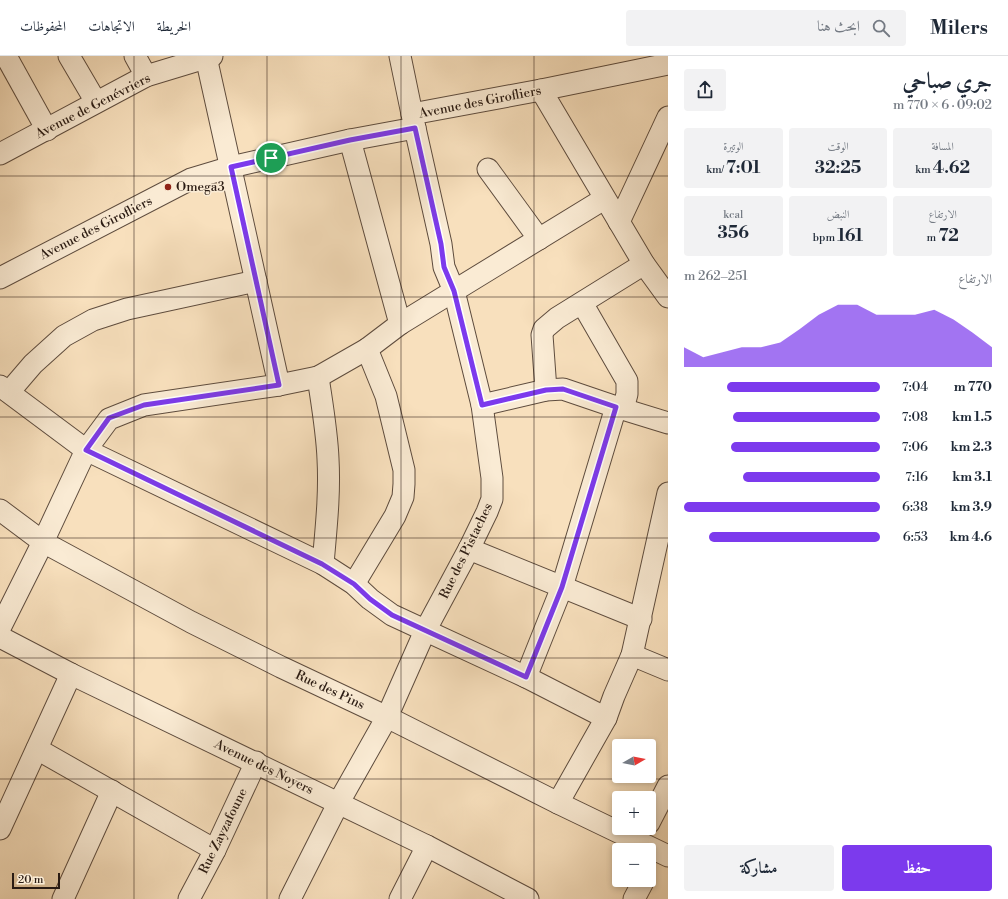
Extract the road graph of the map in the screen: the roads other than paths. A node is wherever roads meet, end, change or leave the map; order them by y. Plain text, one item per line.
1 (6, 56) edge
2 (69, 56) edge
3 (135, 56) edge
4 (400, 56) edge
5 (209, 57) edge
6 (668, 64) edge
7 (146, 76) junction
8 (541, 90) junction
9 (96, 102) junction
10 (414, 121) junction
11 (666, 124) edge
12 (47, 130) junction
13 (350, 140) junction
14 (0, 154) edge
15 (231, 167) junction
16 (488, 169) dead end
17 (604, 199) junction
18 (619, 222) junction
19 (539, 239) junction
20 (644, 264) junction
21 (0, 278) edge
22 (256, 281) junction
23 (454, 291) junction
24 (668, 297) edge
25 (582, 303) junction
26 (400, 324) junction
27 (367, 349) junction
28 (318, 377) junction
29 (279, 385) junction
30 (5, 389) edge
31 (546, 390) junction
32 (482, 405) junction
33 (619, 408) junction
34 (668, 423) edge
35 (86, 450) junction
36 (667, 498) edge
37 (0, 510) edge
38 (43, 542) junction
39 (469, 549) junction
40 (322, 564) junction
41 (354, 584) junction
42 (562, 587) junction
43 (641, 619) junction
44 (0, 628) edge
45 (425, 631) junction
46 (0, 637) edge
47 (632, 655) junction
48 (668, 670) edge
49 (71, 674) junction
50 (526, 677) junction
51 (387, 717) junction
52 (606, 718) junction
53 (37, 748) junction
54 (256, 762) junction
55 (668, 786) edge
56 (112, 791) junction
57 (339, 802) junction
58 (558, 803) junction
59 (656, 809) edge
60 (612, 824) edge
61 (0, 829) edge
62 (642, 835) edge
63 (427, 846) junction
64 (215, 850) junction
65 (658, 859) edge
66 (640, 887) edge
67 (63, 899) edge
68 (189, 899) edge
69 (290, 899) edge
70 (400, 899) edge
71 (528, 899) edge
72 (634, 899) edge

1 - 12 street
2 - 9 street
3 - 7 street
4 - 10 street, Rue des Pistaches
5 - 7 street, Avenue de Genévriers
5 - 15 street
6 - 8 street, Avenue des Girofliers
7 - 9 street, Avenue de Genévriers
8 - 10 street, Avenue des Girofliers
8 - 17 street
9 - 12 street, Avenue de Genévriers
10 - 13 street, Avenue des Girofliers
10 - 23 street, Rue des Pistaches
11 - 18 street
12 - 14 street, Avenue de Genévriers
13 - 15 street, Avenue des Girofliers
13 - 26 street
15 - 21 street, Avenue des Girofliers
15 - 22 street
16 - 19 street
17 - 18 street
17 - 19 street
18 - 20 street
19 - 23 street
20 - 24 street
20 - 25 street
22 - 29 street
22 - 30 street
23 - 26 street
23 - 32 street, Rue des Pistaches
25 - 31 street
25 - 33 street
26 - 27 street
27 - 28 street
27 - 41 street
28 - 29 street
28 - 40 street
29 - 35 street
30 - 35 street
31 - 32 street
31 - 33 street
32 - 39 street, Rue des Pistaches
33 - 34 street
33 - 42 street
35 - 38 street
35 - 40 street
36 - 43 street
37 - 38 street, Rue des Pins
38 - 44 street
38 - 51 street, Rue des Pins
39 - 42 street
39 - 45 street, Rue des Pistaches
40 - 41 street
41 - 45 street
42 - 43 street
42 - 50 street
43 - 47 street
45 - 50 street
45 - 51 street, Rue des Pistaches
46 - 49 street, Avenue des Noyers
47 - 48 street
47 - 52 street
49 - 53 street
49 - 54 street, Avenue des Noyers
50 - 52 street
51 - 57 street, Rue des Pistaches
51 - 58 street, Rue des Pins
52 - 58 street
53 - 56 street
53 - 61 street
54 - 57 street, Avenue des Noyers
54 - 64 street, Rue Zayzafoune
55 - 59 street
56 - 64 street
56 - 67 street
57 - 63 street, Avenue des Noyers
57 - 69 street, Rue des Pistaches
58 - 60 street, Rue des Pins
62 - 65 street, Rue des Pins
63 - 70 street
63 - 71 street, Avenue des Noyers
64 - 68 street, Rue Zayzafoune
66 - 72 street

